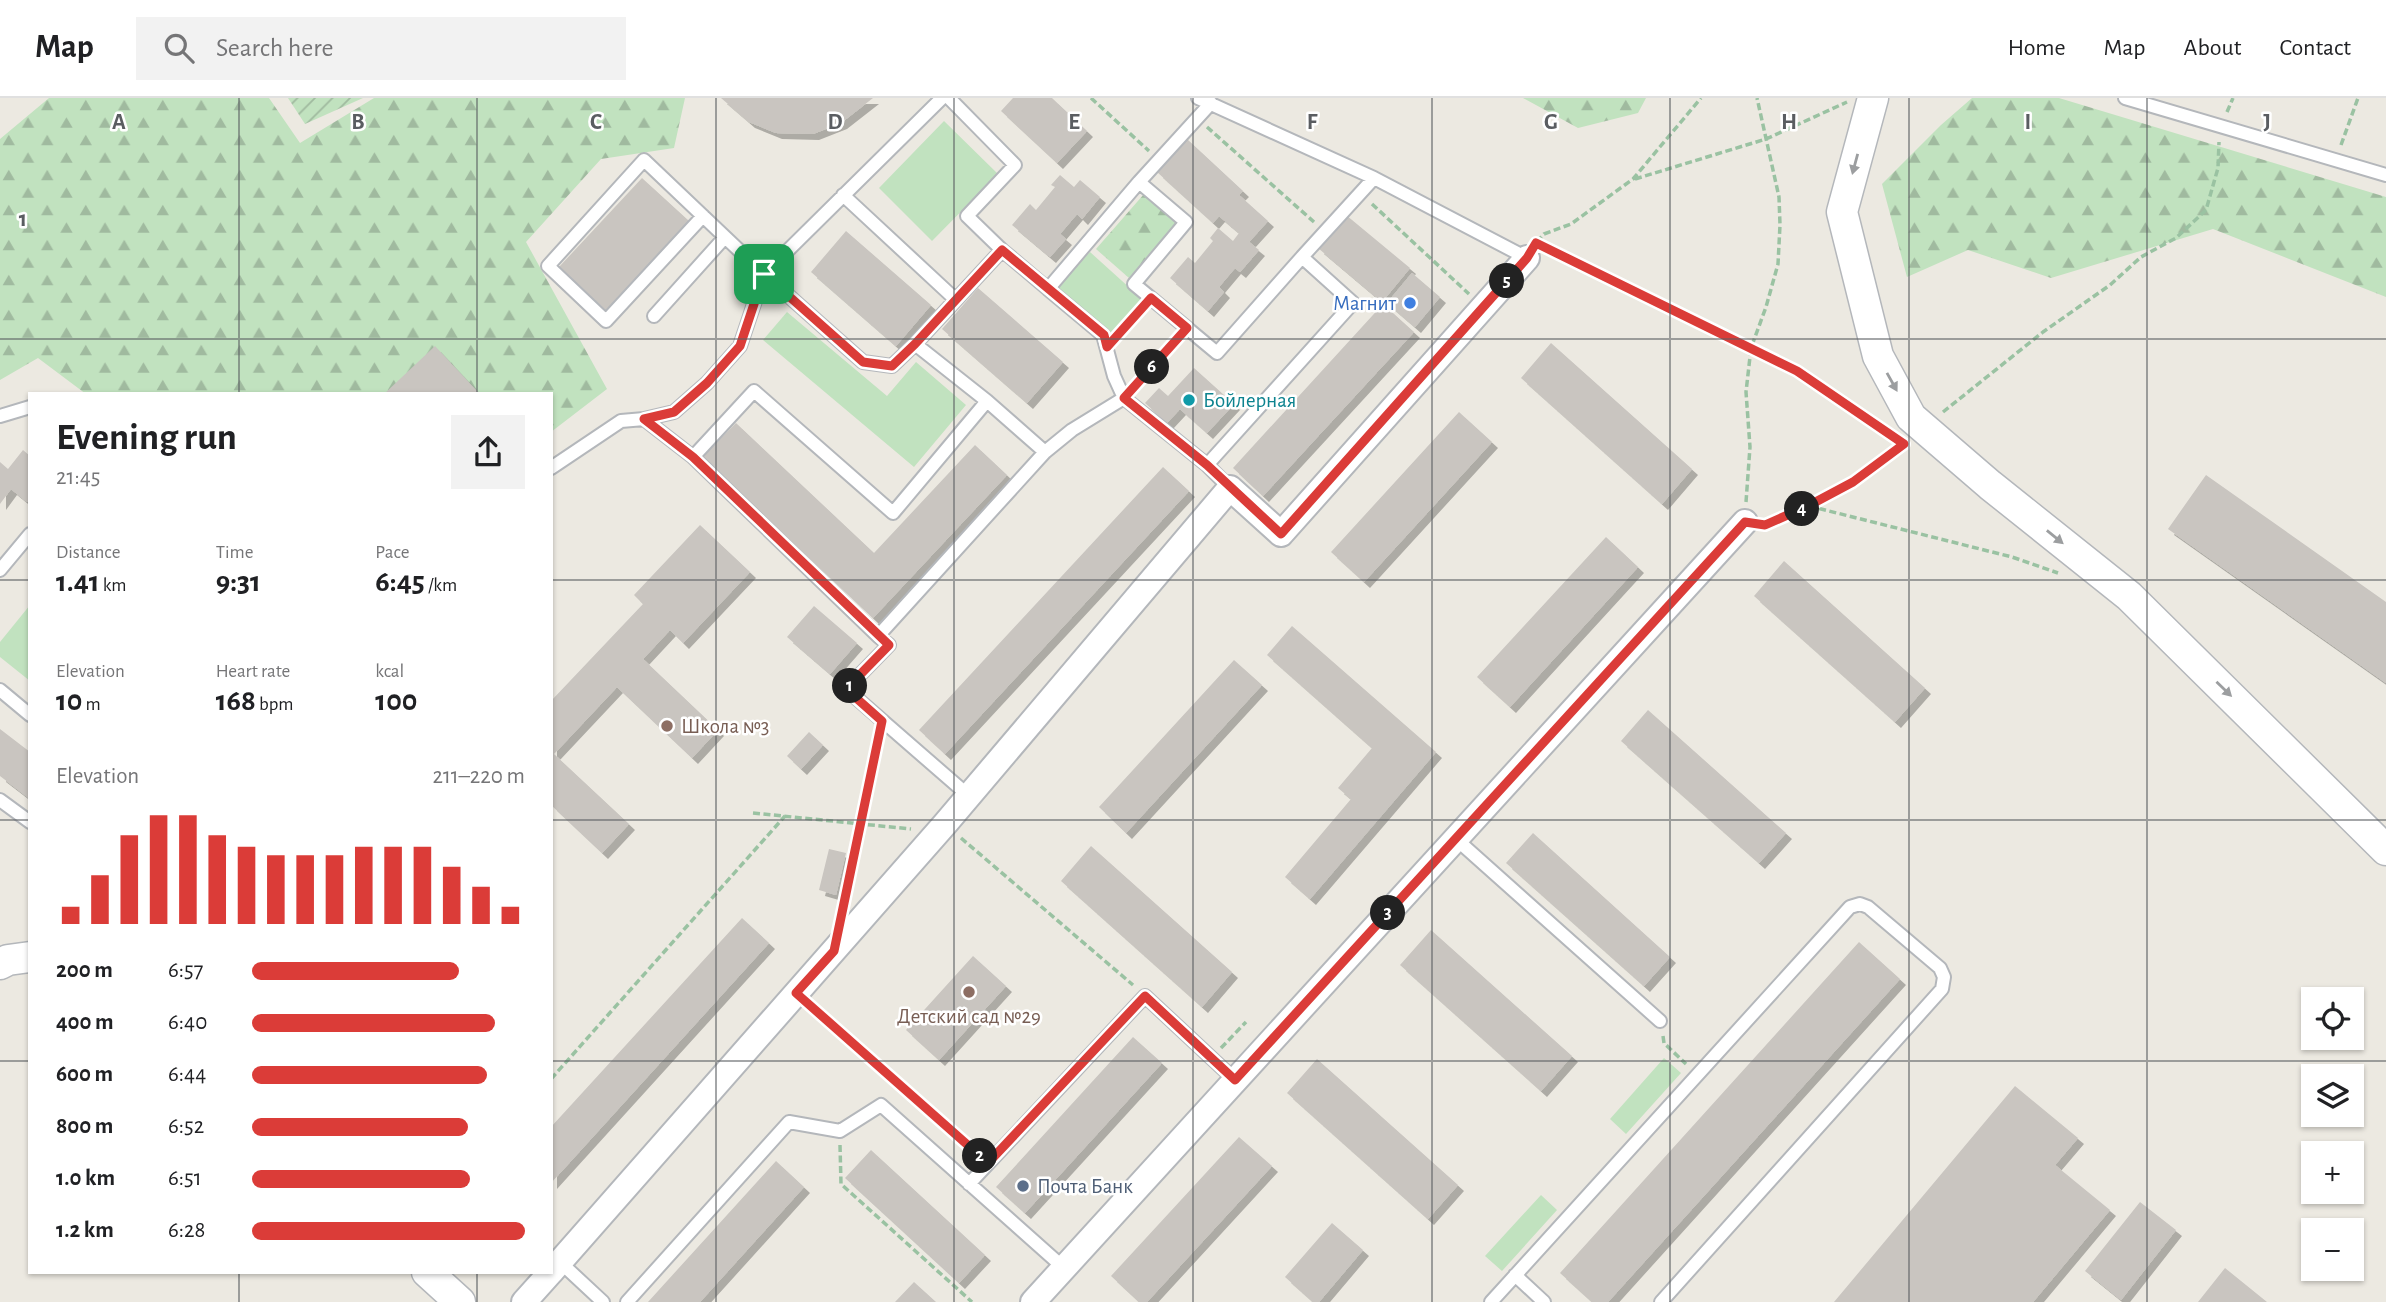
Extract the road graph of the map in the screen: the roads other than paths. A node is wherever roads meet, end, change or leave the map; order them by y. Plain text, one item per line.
1 (942, 98) edge
2 (949, 98) edge
3 (1198, 98) edge
4 (1873, 98) edge
5 (2125, 98) edge
6 (1211, 103) junction
7 (2386, 174) edge
8 (1374, 178) junction
9 (1139, 182) junction
10 (843, 195) junction
11 (703, 216) junction
12 (725, 237) junction
13 (1002, 250) junction
14 (1532, 251) joint
15 (1302, 257) junction
16 (764, 274) junction
17 (1048, 289) junction
18 (955, 299) junction
19 (654, 316) dead end
20 (915, 344) junction
21 (1124, 398) junction
22 (987, 401) junction
23 (28, 408) edge
24 (0, 416) edge
25 (644, 419) junction
26 (1045, 452) junction
27 (693, 457) junction
28 (1207, 465) junction
29 (553, 467) edge
30 (1230, 488) junction
31 (1745, 522) road end
32 (28, 536) edge
33 (0, 570) edge
34 (878, 636) junction
35 (0, 690) edge
36 (28, 713) edge
37 (969, 796) junction
38 (0, 800) edge
39 (28, 821) edge
40 (1456, 839) junction
41 (2386, 850) edge
42 (28, 957) edge
43 (0, 964) edge
44 (1660, 1021) dead end
45 (1235, 1080) junction
46 (969, 1184) junction
47 (1064, 1268) junction
48 (554, 1269) edge
49 (429, 1274) edge
50 (549, 1274) edge
51 (1515, 1275) junction
52 (460, 1302) edge
53 (524, 1302) edge
54 (603, 1302) edge
55 (627, 1302) edge
56 (1033, 1302) edge
57 (1491, 1302) edge
58 (1544, 1302) edge
59 (1661, 1302) edge

1 - 10 lane
2 - 13 lane
3 - 6 lane
4 -> 41 street
5 - 7 lane
6 - 8 lane
6 - 9 lane
8 - 14 lane
8 - 15 lane
9 - 15 lane
9 - 17 lane
10 - 16 lane
10 - 18 lane
11 - 11 lane
11 - 12 lane
12 - 16 lane
12 - 19 lane
13 - 17 lane
13 - 18 lane
14 - 30 street
15 - 28 lane
16 - 20 lane
16 - 25 lane
17 - 21 lane
18 - 20 lane
20 - 22 lane
21 - 26 lane
21 - 28 lane
22 - 26 lane
22 - 27 lane
23 - 24 lane
25 - 27 lane
25 - 29 lane
26 - 34 lane
27 - 34 lane
28 - 30 lane
30 - 37 street
31 - 40 street
32 - 33 lane
34 - 37 lane
35 - 36 lane
37 - 48 street
38 - 39 lane
40 - 44 lane
40 - 45 street
42 - 43 street
45 - 46 lane
45 - 47 street
46 - 47 lane
46 - 55 lane
47 - 56 street
48 - 54 lane
49 - 52 street
50 - 53 street
51 - 57 lane
51 - 58 lane
51 - 59 lane

